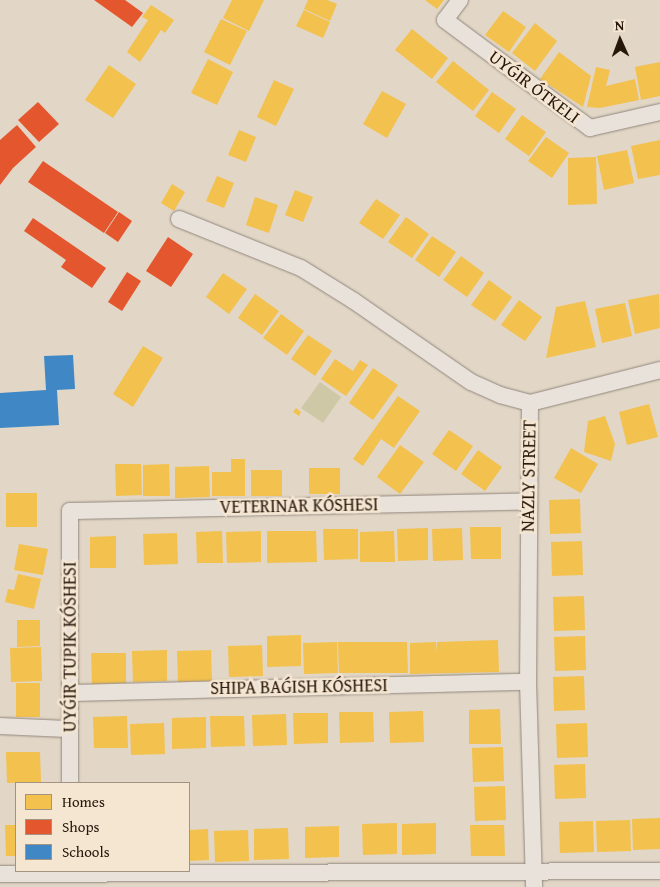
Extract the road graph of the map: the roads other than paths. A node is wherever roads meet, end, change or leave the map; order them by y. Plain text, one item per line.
1 (460, 0) edge
2 (660, 112) edge
3 (179, 219) dead end
4 (660, 370) edge
5 (530, 403) junction
6 (528, 501) junction
7 (528, 682) junction
8 (70, 693) junction
9 (0, 726) edge
10 (70, 729) junction
11 (70, 782) edge
12 (660, 871) edge
13 (0, 874) edge
14 (70, 877) edge
15 (534, 880) edge

1 - 2 street
3 - 5 street, NAZLY STREET
4 - 5 street
5 - 6 street, NAZLY STREET
6 - 7 street, NAZLY STREET
6 - 8 street, VETERINAR KÓSHESI
7 - 8 street
7 - 15 street, NAZLY STREET
8 - 10 street
9 - 10 street
10 - 11 street
12 - 15 street
13 - 14 street
14 - 15 street

